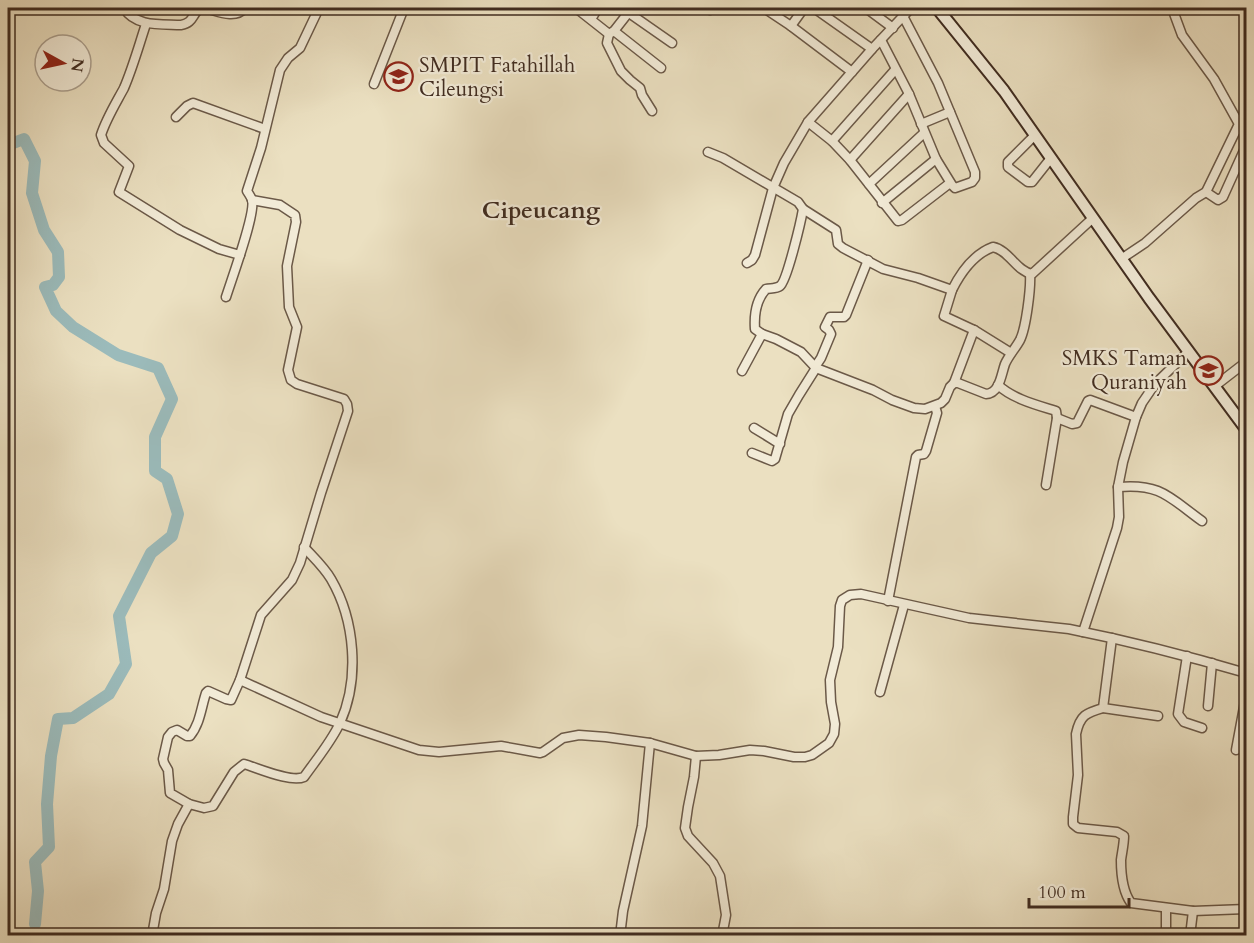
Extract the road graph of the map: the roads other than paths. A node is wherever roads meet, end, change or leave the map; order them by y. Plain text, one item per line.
1 (123, 8) edge
2 (244, 8) edge
3 (319, 8) edge
4 (404, 8) edge
5 (576, 8) edge
6 (598, 8) edge
7 (764, 8) edge
8 (804, 8) edge
9 (814, 8) edge
10 (866, 8) edge
11 (911, 8) edge
12 (937, 8) edge
13 (1172, 8) edge
14 (631, 10) edge
15 (903, 16) junction
16 (591, 19) junction
17 (146, 24) junction
18 (791, 26) junction
19 (892, 28) junction
20 (612, 33) junction
21 (881, 40) junction
22 (672, 44) dead end
23 (872, 49) junction
24 (661, 68) dead end
25 (895, 70) junction
26 (852, 72) junction
27 (374, 84) dead end
28 (909, 94) junction
29 (652, 111) dead end
30 (950, 112) junction
31 (176, 117) dead end
32 (808, 122) junction
33 (921, 124) junction
34 (265, 129) junction
35 (924, 133) junction
36 (1034, 135) junction
37 (832, 141) junction
38 (1246, 146) edge
39 (708, 152) dead end
40 (1051, 158) junction
41 (936, 159) junction
42 (850, 160) junction
43 (950, 183) junction
44 (868, 184) junction
45 (773, 188) junction
46 (1206, 192) junction
47 (252, 200) junction
48 (882, 202) junction
49 (803, 209) junction
50 (1093, 218) junction
51 (240, 255) junction
52 (868, 260) junction
53 (1122, 260) junction
54 (747, 263) dead end
55 (1030, 274) junction
56 (952, 290) junction
57 (226, 297) dead end
58 (974, 330) junction
59 (762, 334) junction
60 (1189, 351) junction
61 (1011, 353) junction
62 (1246, 362) edge
63 (815, 368) junction
64 (742, 371) dead end
65 (954, 383) junction
66 (998, 385) junction
67 (1215, 386) junction
68 (935, 406) junction
69 (1136, 417) junction
70 (1057, 418) junction
71 (754, 428) dead end
72 (1246, 429) edge
73 (780, 444) junction
74 (752, 453) dead end
75 (1046, 485) dead end
76 (1118, 487) junction
77 (1202, 521) dead end
78 (304, 547) junction
79 (888, 601) junction
80 (904, 605) junction
81 (1083, 632) junction
82 (1112, 638) junction
83 (1187, 657) junction
84 (1212, 663) junction
85 (1246, 673) edge
86 (240, 680) junction
87 (880, 692) dead end
88 (1246, 696) edge
89 (1208, 706) dead end
90 (1103, 708) junction
91 (1158, 716) dead end
92 (339, 724) junction
93 (1202, 728) dead end
94 (650, 743) junction
95 (1236, 750) dead end
96 (696, 756) junction
97 (189, 804) junction
98 (1166, 908) junction
99 (1246, 909) edge
100 (1193, 911) junction
101 (152, 936) edge
102 (620, 936) edge
103 (722, 936) edge
104 (1166, 936) edge
105 (1190, 936) edge

1 - 17 street
2 - 17 street
3 - 34 street
4 - 27 street
5 - 16 street
6 - 16 street
7 - 18 street
8 - 18 street
9 - 23 street
10 - 19 street
11 - 15 street
12 - 36 street
13 - 46 street
14 - 20 street
14 - 22 street
15 - 19 street
15 - 30 street
16 - 20 street
17 - 51 street
18 - 26 street
19 - 21 street
20 - 24 street
20 - 29 street
21 - 23 street
21 - 25 street
23 - 26 street
25 - 28 street
25 - 37 street
26 - 32 street
28 - 33 street
28 - 42 street
30 - 33 street
30 - 43 street
31 - 34 street
32 - 37 street
32 - 45 street
33 - 35 street
34 - 47 street
35 - 41 street
35 - 44 street
36 - 40 street
36 - 40 street
37 - 42 street
38 - 46 street
39 - 45 street
40 - 50 street
41 - 43 street
41 - 48 street
42 - 44 street
43 - 48 street
44 - 48 street
45 - 49 street
45 - 54 street
46 - 53 street
47 - 51 street
47 - 78 street
49 - 52 street
49 - 59 street
50 - 53 street
50 - 55 street
51 - 57 street
52 - 56 street
52 - 63 street
53 - 60 street
55 - 56 street
55 - 61 street
56 - 58 street
58 - 61 street
58 - 65 street
59 - 63 street
59 - 64 street
60 - 67 street
60 - 69 street
61 - 66 street
62 - 67 street
63 - 68 street
63 - 73 street
65 - 66 street
65 - 68 street
66 - 70 street
67 - 72 street
68 - 79 street
69 - 70 street
69 - 76 street
70 - 75 street
71 - 73 street
73 - 74 street
76 - 77 street
76 - 81 street
78 - 86 street
78 - 92 street
79 - 80 street
79 - 96 street
80 - 81 street
80 - 87 street
81 - 82 street
82 - 83 street
82 - 90 street
83 - 84 street
83 - 93 street
84 - 85 street
84 - 89 street
86 - 92 street
86 - 97 street
88 - 95 street
90 - 91 street
90 - 98 street
92 - 94 street
92 - 97 street
94 - 96 street
94 - 102 street
96 - 103 street
97 - 101 street
98 - 100 street
98 - 104 street
99 - 100 street
100 - 105 street

